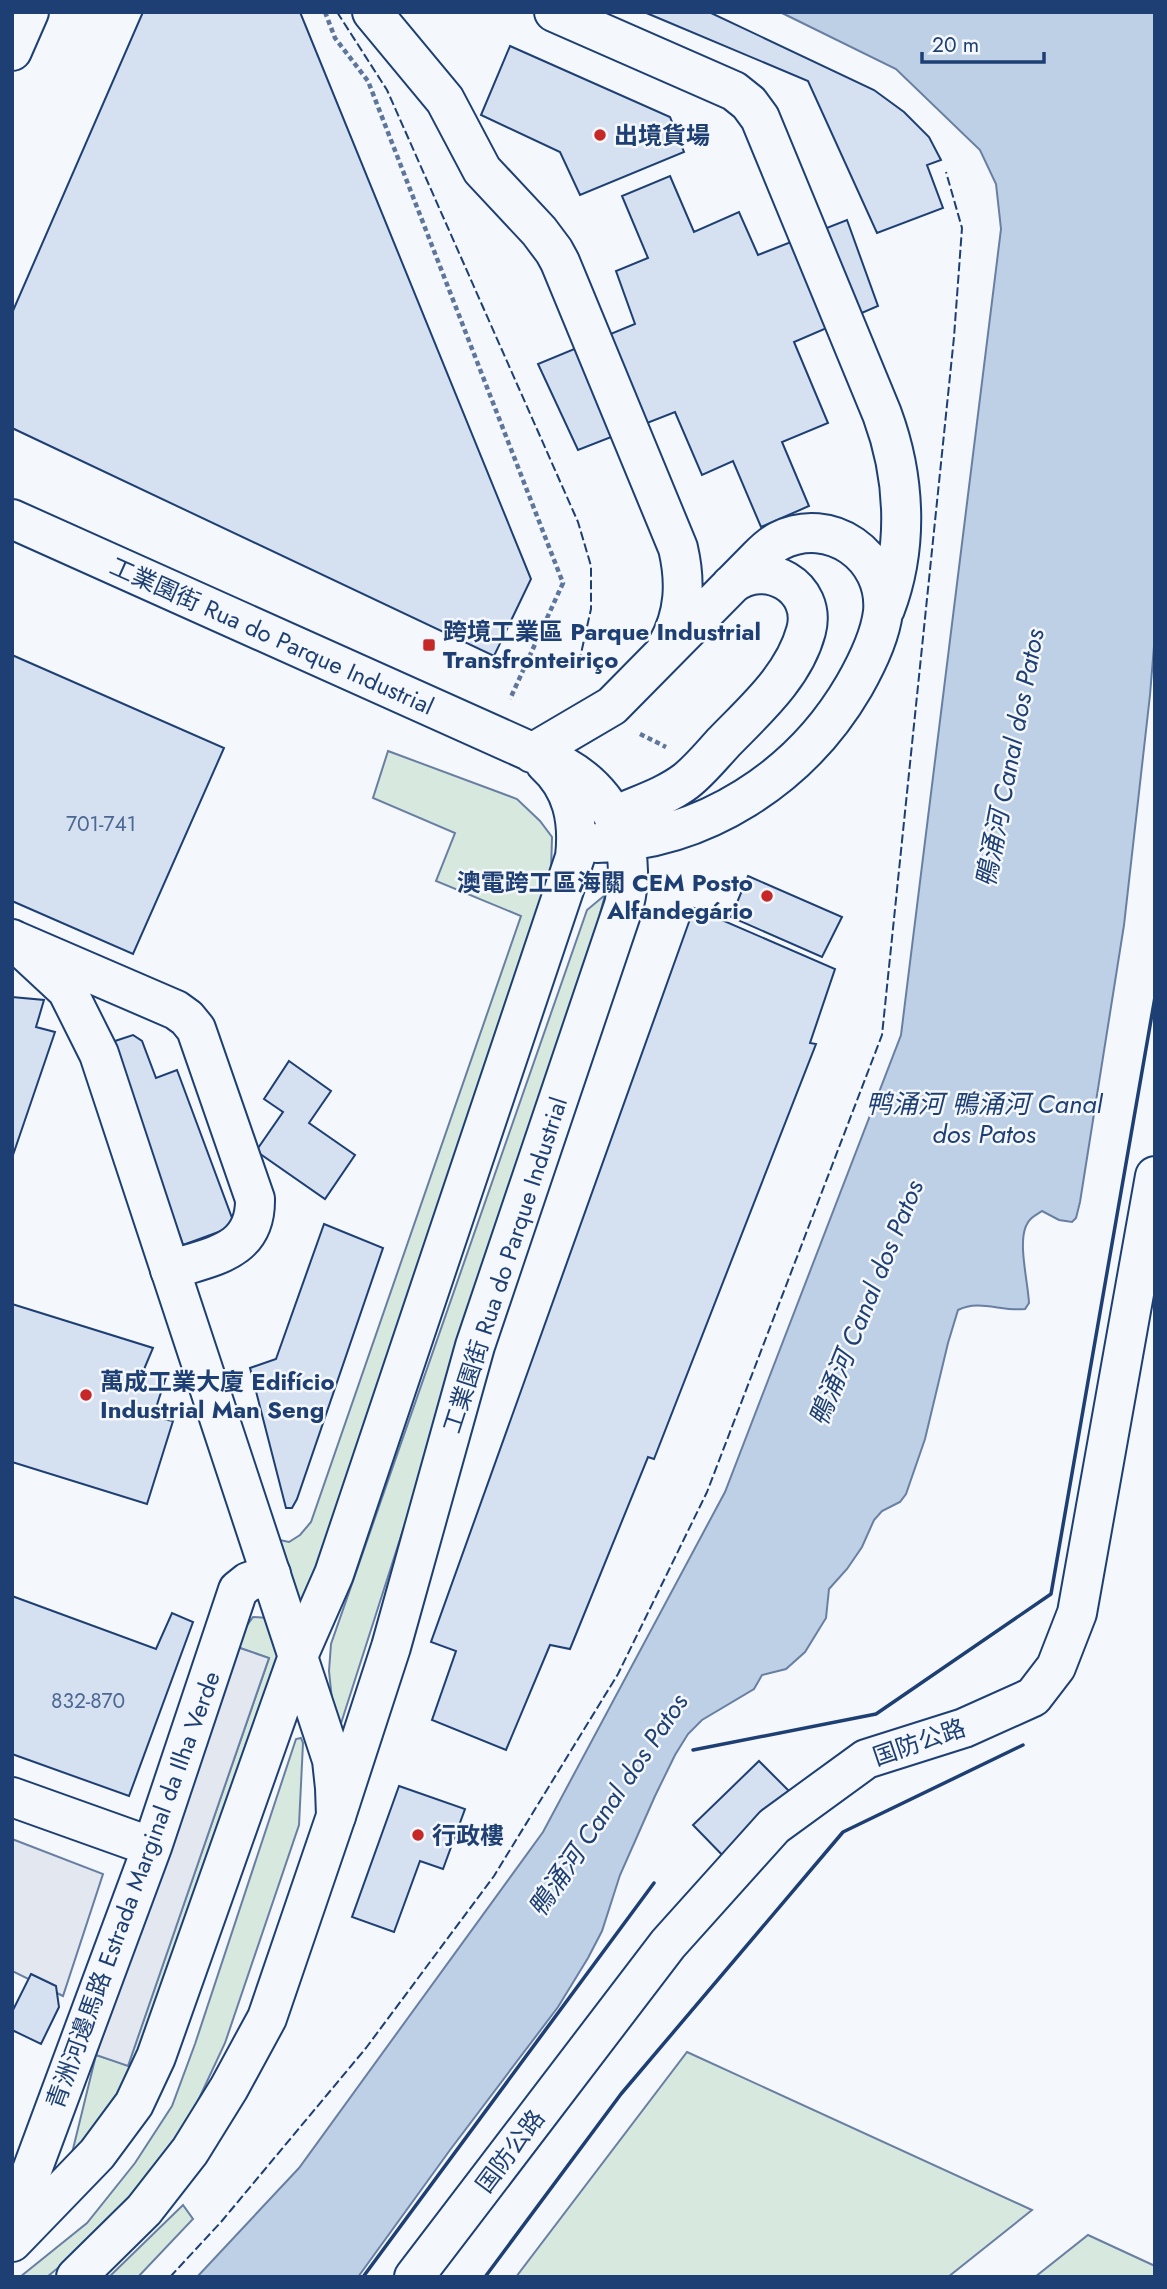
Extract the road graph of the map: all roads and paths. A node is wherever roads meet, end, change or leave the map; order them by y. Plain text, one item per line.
1 (29, 12) edge
2 (325, 12) edge
3 (372, 12) edge
4 (554, 12) edge
5 (12, 51) edge
6 (12, 519) edge
7 (731, 585) junction
8 (882, 619) junction
9 (656, 662) junction
10 (612, 706) junction
11 (494, 736) junction
12 (532, 753) junction
13 (695, 773) junction
14 (619, 828) junction
15 (577, 842) junction
16 (13, 940) edge
17 (1155, 1176) edge
18 (170, 1270) junction
19 (271, 1574) junction
20 (298, 1656) junction
21 (12, 1797) edge
22 (335, 1815) junction
23 (152, 1847) junction
24 (12, 2224) edge
25 (12, 2242) edge
26 (76, 2277) edge
27 (414, 2277) edge

1 - 5 street
2 - 11 path
3 - 9 street
4 - 8 street
6 - 11 street, 工業園街 Rua do Parque Industrial
7 - 8 street
7 - 9 street
7 - 13 street
8 - 14 street
9 - 10 street
10 - 12 street
10 - 13 path
11 - 12 street, 工業園街 Rua do Parque Industrial
12 - 14 street, 工業園街 Rua do Parque Industrial
12 - 15 street, 工業園街 Rua do Parque Industrial
13 - 14 street
14 - 15 street
14 - 22 street, 工業園街 Rua do Parque Industrial
15 - 20 street, 工業園街 Rua do Parque Industrial
16 - 18 street
16 - 18 street
17 - 27 street, 国防公路
18 - 19 street
19 - 20 street
19 - 23 street, 青洲河邊馬路 Estrada Marginal da Ilha Verde
20 - 22 street
20 - 25 street
21 - 23 street
22 - 26 street
23 - 24 street, 青洲河邊馬路 Estrada Marginal da Ilha Verde

